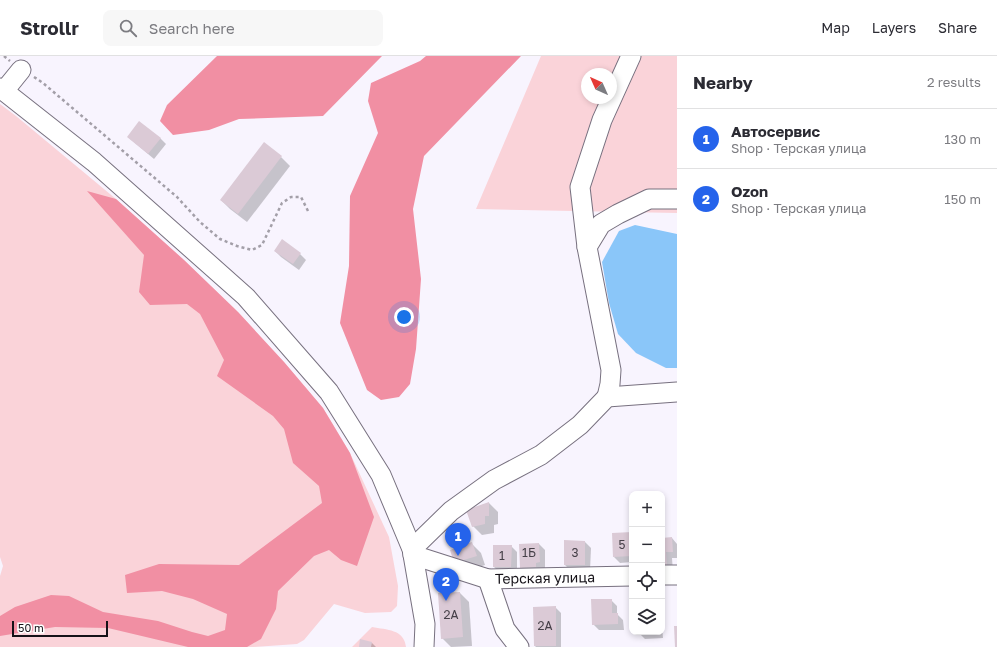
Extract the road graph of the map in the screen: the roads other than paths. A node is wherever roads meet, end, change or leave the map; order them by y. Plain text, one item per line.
1 (631, 56) edge
2 (21, 70) road end
3 (2, 90) edge
4 (677, 199) edge
5 (587, 247) junction
6 (677, 392) edge
7 (606, 397) junction
8 (413, 552) junction
9 (677, 575) edge
10 (629, 576) edge
11 (665, 576) edge
12 (488, 579) junction
13 (424, 647) edge
14 (518, 647) edge

1 - 5 street
2 - 3 street
3 - 8 street
4 - 5 street
5 - 7 street
6 - 7 street
7 - 8 street
8 - 12 street, Терская улица
8 - 13 street
9 - 11 street
10 - 12 street, Терская улица
12 - 14 street

